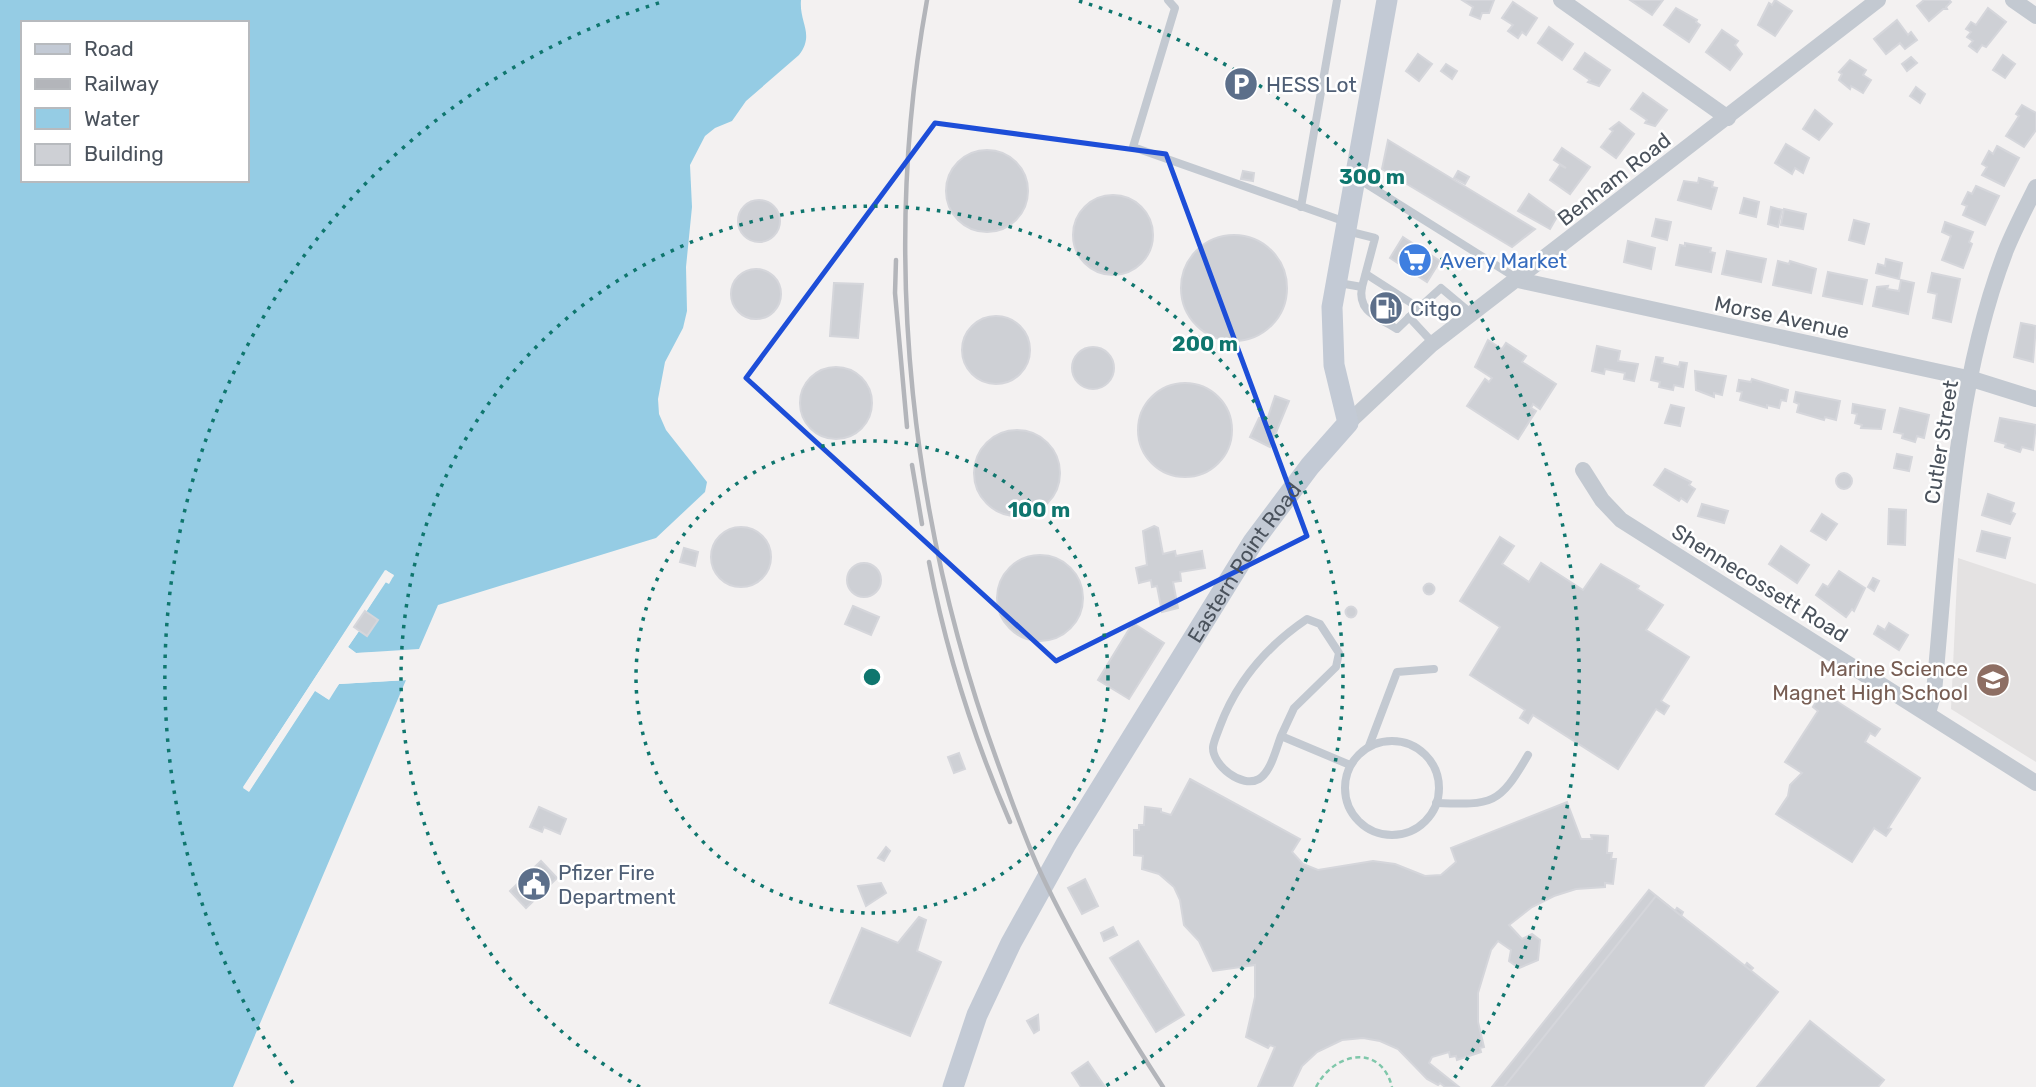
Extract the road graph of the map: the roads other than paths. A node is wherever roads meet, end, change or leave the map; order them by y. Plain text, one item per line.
1 (1168, 0) edge
2 (1337, 0) edge
3 (1387, 0) edge
4 (1561, 0) edge
5 (1878, 0) edge
6 (2013, 0) edge
7 (2036, 16) edge
8 (1728, 118) junction
9 (1355, 176) junction
10 (2036, 187) edge
11 (1301, 207) junction
12 (1345, 226) junction
13 (1366, 274) junction
14 (1518, 280) junction
15 (1336, 282) junction
16 (1362, 287) junction
17 (1419, 308) junction
18 (1472, 314) junction
19 (1409, 317) junction
20 (1433, 344) junction
21 (1972, 379) junction
22 (2036, 399) edge
23 (1348, 423) junction
24 (1583, 470) dead end
25 (1434, 669) dead end
26 (1928, 713) junction
27 (1281, 736) junction
28 (1369, 746) junction
29 (1528, 755) dead end
30 (1350, 765) junction
31 (2036, 783) edge
32 (1436, 803) junction
33 (953, 1087) edge

1 - 11 lane
2 - 11 lane
3 - 9 main road
4 - 8 street
5 - 8 street, Benham Road
6 - 7 street
8 - 14 street, Benham Road
9 - 12 main road
9 - 14 lane
10 - 21 street, Cutler Street
11 - 12 lane
12 - 13 lane
12 - 15 main road
13 - 16 lane
13 - 17 lane
14 - 18 street, Benham Road
14 - 21 street, Morse Avenue
15 - 16 lane
15 - 23 main road
16 - 19 lane
17 - 18 lane
17 - 19 lane
18 - 20 street, Benham Road
19 - 20 lane
20 - 23 street, Benham Road
21 - 22 street, Morse Avenue
21 - 26 street, Cutler Street
23 - 33 main road, Eastern Point Road
24 - 26 street, Shennecossett Road
25 - 28 lane
26 - 31 street, Shennecossett Road
27 - 27 lane
27 - 30 lane
28 - 30 lane
28 - 32 lane
29 - 32 lane
30 - 32 lane

